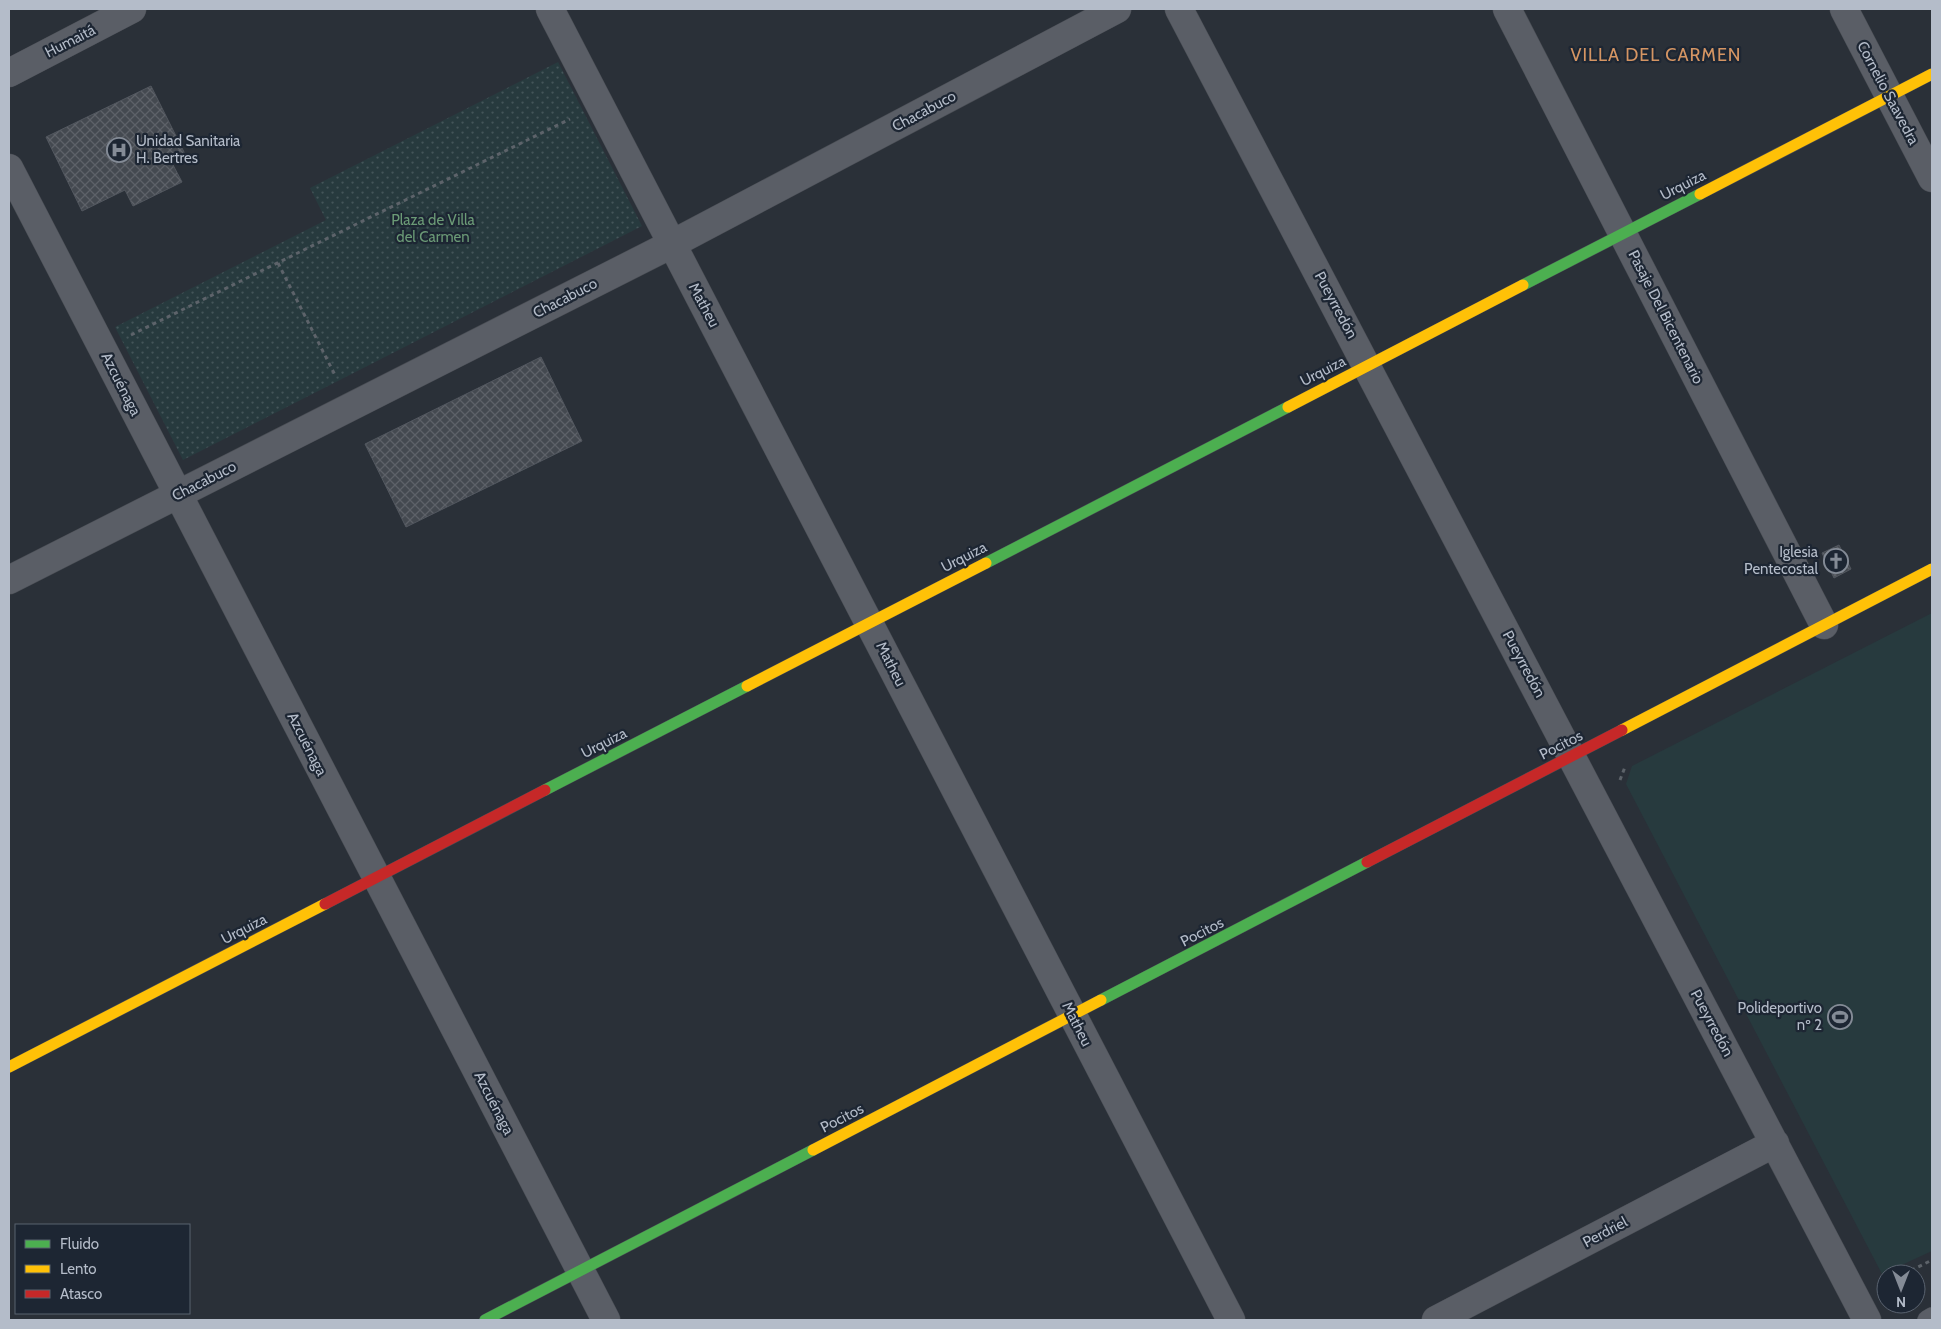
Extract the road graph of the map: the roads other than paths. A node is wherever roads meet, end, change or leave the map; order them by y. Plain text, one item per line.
1 (132, 9) edge
2 (550, 9) edge
3 (1117, 9) edge
4 (1179, 9) edge
5 (1507, 9) edge
6 (1844, 9) edge
7 (9, 73) edge
8 (1932, 74) edge
9 (1889, 96) junction
10 (9, 168) edge
11 (1932, 178) edge
12 (1623, 234) junction
13 (672, 244) junction
14 (1367, 366) junction
15 (178, 494) junction
16 (1932, 569) edge
17 (9, 580) edge
18 (869, 623) junction
19 (1824, 625) junction
20 (1572, 756) junction
21 (377, 878) junction
22 (1073, 1015) junction
23 (9, 1067) edge
24 (1775, 1143) junction
25 (580, 1271) junction
26 (1932, 1318) edge
27 (485, 1320) edge
28 (606, 1320) edge
29 (1231, 1320) edge
30 (1436, 1320) edge
31 (1867, 1320) edge
32 (1927, 1320) edge

1 - 7 street, Humaitá
2 - 13 street, Matheu
3 - 13 street, Chacabuco
4 - 14 street, Pueyrredón
5 - 12 street, Pasaje Del Bicentenario
6 - 9 street, Cornelio Saavedra
8 - 9 street, Urquiza
9 - 11 street, Cornelio Saavedra
9 - 12 street, Urquiza
10 - 15 street, Azcuénaga
12 - 14 street, Urquiza
12 - 19 street, Pasaje Del Bicentenario
13 - 15 street, Chacabuco
13 - 18 street, Matheu
14 - 18 street, Urquiza
14 - 20 street, Pueyrredón
15 - 17 street, Chacabuco
15 - 21 street, Azcuénaga
16 - 19 street, Pocitos
18 - 21 street, Urquiza
18 - 22 street, Matheu
19 - 20 street, Pocitos
20 - 22 street, Pocitos
20 - 24 street, Pueyrredón
21 - 23 street, Urquiza
21 - 25 street, Azcuénaga
22 - 25 street, Pocitos
22 - 29 street, Matheu
24 - 30 street, Perdriel
24 - 31 street, Pueyrredón
25 - 27 street, Pocitos
25 - 28 street, Azcuénaga
26 - 32 lane

